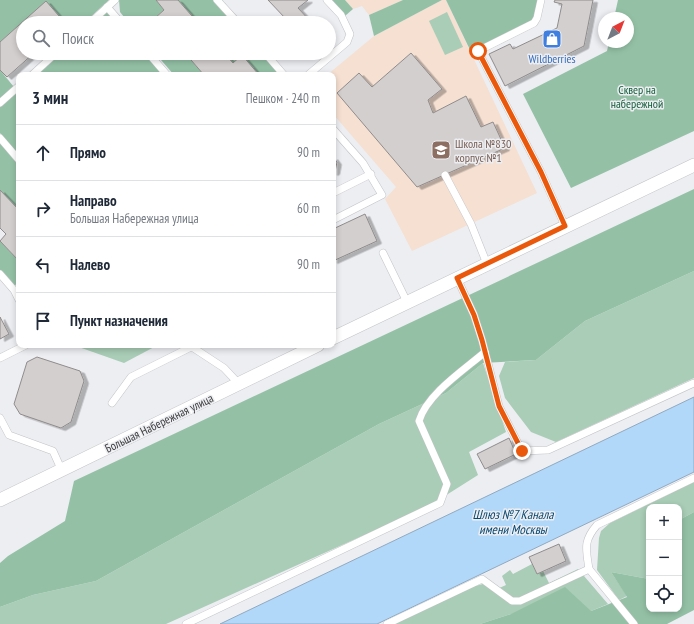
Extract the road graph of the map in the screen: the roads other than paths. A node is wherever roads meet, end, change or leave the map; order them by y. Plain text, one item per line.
1 (115, 0) edge
2 (217, 0) edge
3 (327, 0) edge
4 (541, 0) edge
5 (107, 7) junction
6 (97, 16) edge
7 (115, 16) edge
8 (232, 16) edge
9 (336, 51) edge
10 (48, 60) edge
11 (154, 60) edge
12 (271, 60) edge
13 (326, 60) edge
14 (35, 72) edge
15 (164, 72) edge
16 (281, 72) edge
17 (312, 72) edge
18 (16, 89) edge
19 (0, 103) edge
20 (336, 132) edge
21 (0, 138) edge
22 (16, 157) edge
23 (694, 164) edge
24 (371, 174) junction
25 (445, 175) dead end
26 (336, 192) edge
27 (336, 218) edge
28 (565, 226) junction
29 (383, 253) dead end
30 (488, 264) junction
31 (0, 274) edge
32 (457, 278) junction
33 (8, 283) junction
34 (0, 287) edge
35 (16, 287) edge
36 (407, 302) junction
37 (336, 337) edge
38 (20, 348) edge
39 (186, 348) edge
40 (193, 348) edge
41 (312, 348) edge
42 (485, 352) junction
43 (0, 358) edge
44 (694, 383) edge
45 (238, 384) junction
46 (112, 403) dead end
47 (0, 418) edge
48 (3, 432) edge
49 (62, 471) junction
50 (694, 478) edge
51 (0, 500) edge
52 (589, 569) junction
53 (186, 624) edge
54 (387, 624) edge
55 (634, 624) edge

1 - 5 lane
2 - 8 lane
3 - 9 lane
4 - 28 lane
5 - 6 lane
5 - 7 lane
10 - 14 lane
11 - 15 lane
12 - 16 lane
13 - 17 lane
18 - 19 lane
20 - 24 lane
21 - 22 lane
23 - 28 street
24 - 26 lane
24 - 27 lane
25 - 30 lane
28 - 30 street
29 - 36 lane
30 - 32 street
31 - 33 lane
32 - 36 street
32 - 42 lane
33 - 34 lane
33 - 35 lane
36 - 37 street
38 - 43 lane
39 - 46 lane
40 - 45 lane
41 - 45 street, Большая Набережная улица
42 - 44 lane
42 - 53 lane
45 - 49 street, Большая Набережная улица
47 - 48 lane
48 - 49 lane
49 - 51 street, Большая Набережная улица
50 - 52 lane
52 - 54 lane
52 - 55 lane

